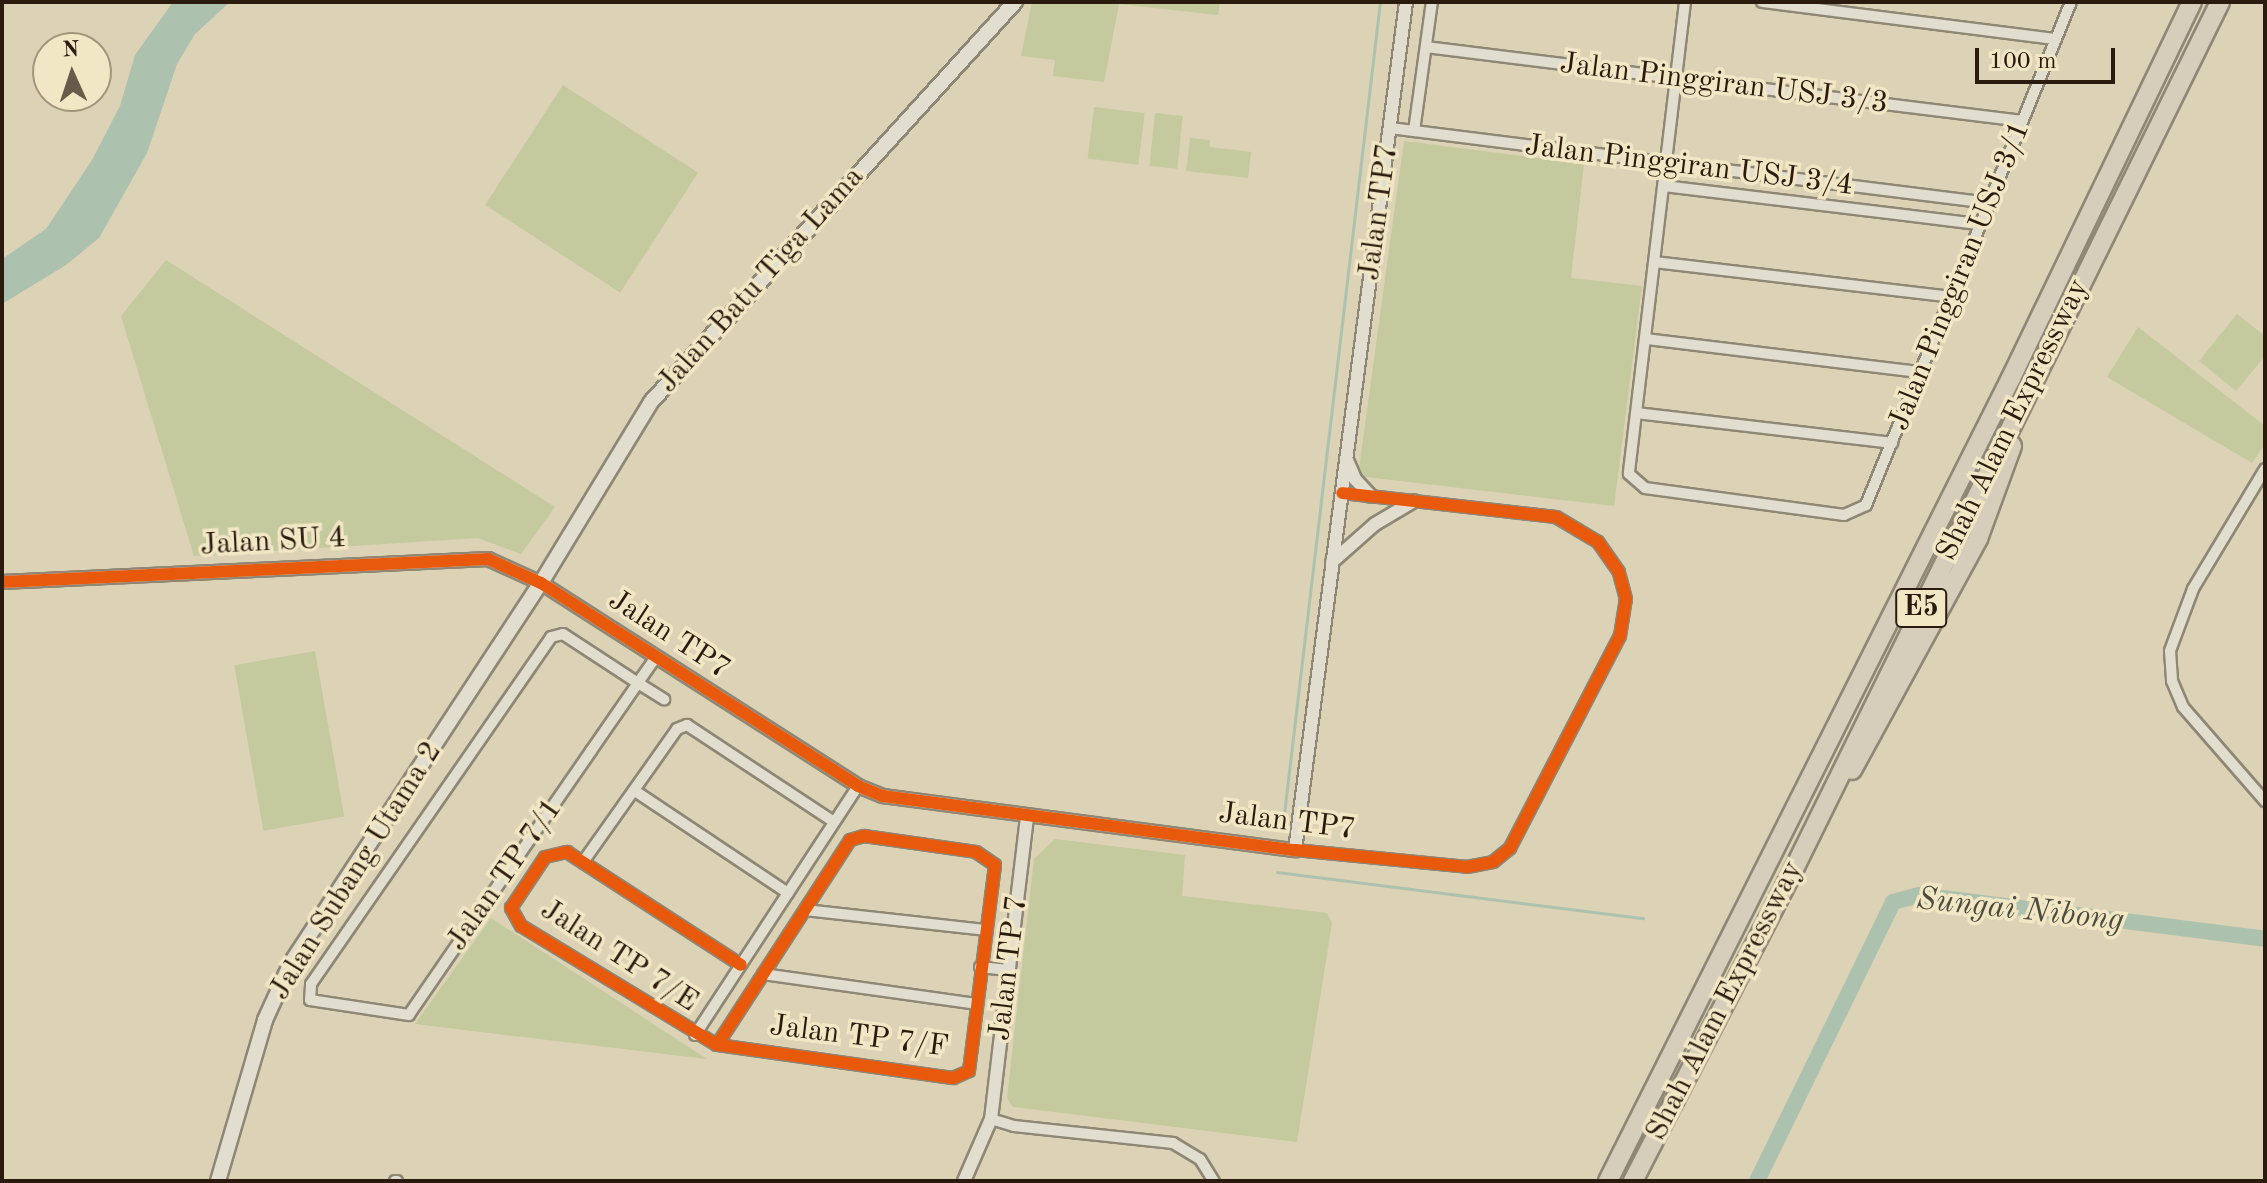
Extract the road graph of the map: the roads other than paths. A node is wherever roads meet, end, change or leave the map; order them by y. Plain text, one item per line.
1 (1015, 2) edge
2 (1406, 2) edge
3 (1432, 2) edge
4 (1685, 2) edge
5 (1762, 2) edge
6 (2071, 2) edge
7 (2192, 2) edge
8 (2220, 2) edge
9 (2056, 39) junction
10 (1426, 47) junction
11 (1676, 78) junction
12 (2022, 121) junction
13 (1390, 128) junction
14 (1414, 131) junction
15 (1666, 163) junction
16 (1664, 186) junction
17 (1989, 203) junction
18 (1980, 224) junction
19 (1655, 262) junction
20 (1951, 297) junction
21 (1646, 339) junction
22 (1920, 372) junction
23 (1637, 413) junction
24 (1892, 443) junction
25 (1346, 457) junction
26 (2265, 469) edge
27 (1342, 493) junction
28 (1371, 496) junction
29 (1414, 501) junction
30 (1332, 562) junction
31 (2, 582) edge
32 (541, 583) junction
33 (656, 657) junction
34 (638, 683) junction
35 (664, 699) dead end
36 (858, 786) junction
37 (635, 791) junction
38 (2265, 801) edge
39 (1027, 817) junction
40 (834, 822) junction
41 (1295, 850) junction
42 (583, 862) junction
43 (788, 893) junction
44 (805, 910) junction
45 (985, 930) junction
46 (741, 965) junction
47 (980, 967) junction
48 (1008, 970) junction
49 (763, 974) junction
50 (976, 1004) junction
51 (695, 1035) junction
52 (717, 1045) junction
53 (991, 1119) junction
54 (218, 1181) edge
55 (964, 1181) edge
56 (1214, 1181) edge
57 (1608, 1181) edge
58 (1633, 1181) edge

1 - 32 main road, Jalan Batu Tiga Lama
2 - 13 street, Jalan TP7
3 - 10 street
4 - 11 street
5 - 9 street
6 - 9 street, Jalan Pinggiran USJ 3/1
7 - 57 highway, Shah Alam Expressway / E5
8 - 58 highway, Shah Alam Expressway / E5
9 - 12 street, Jalan Pinggiran USJ 3/1
10 - 11 street, Jalan Pinggiran USJ 3/3
10 - 14 street
11 - 12 street, Jalan Pinggiran USJ 3/3
11 - 15 street
12 - 17 street, Jalan Pinggiran USJ 3/1
13 - 14 street, Jalan Pinggiran USJ 3/4
13 - 25 street, Jalan TP7
14 - 15 street, Jalan Pinggiran USJ 3/4
15 - 16 street
15 - 17 street, Jalan Pinggiran USJ 3/4
16 - 18 street, Jalan Pinggiran USJ 3/4
16 - 19 street
17 - 18 street, Jalan Pinggiran USJ 3/1
18 - 20 street, Jalan Pinggiran USJ 3/1
19 - 20 street
19 - 21 street
20 - 22 street, Jalan Pinggiran USJ 3/1
21 - 22 street
21 - 23 street
22 - 24 street, Jalan Pinggiran USJ 3/1
23 - 24 street
23 - 24 street, Jalan Pinggiran USJ 3/1
25 - 27 street, Jalan TP7
25 - 28 street
26 - 38 street
27 - 28 street, Jalan TP7
27 - 30 street, Jalan TP7
28 - 29 street, Jalan TP7
29 - 30 street
29 - 41 street, Jalan TP7
30 - 41 street, Jalan TP7
31 - 32 street, Jalan SU 4
32 - 33 street, Jalan TP7
32 - 54 main road, Jalan Subang Utama 2
33 - 34 street, Jalan TP 7/1
33 - 36 street, Jalan TP7
34 - 34 street, Jalan TP 7/1
34 - 35 street
36 - 39 street, Jalan TP7
36 - 40 street
37 - 40 street
37 - 42 street
37 - 43 street
39 - 41 street, Jalan TP7
39 - 48 street, Jalan TP 7
40 - 43 street
42 - 46 street
42 - 51 street, Jalan TP 7/E
43 - 46 street
44 - 45 street
44 - 45 street
44 - 49 street
45 - 47 street
46 - 51 street
47 - 48 street
47 - 50 street
48 - 53 street, Jalan TP 7
49 - 50 street
49 - 52 street
50 - 52 street, Jalan TP 7/F
51 - 52 street, Jalan TP 7/F
53 - 55 street, Jalan TP 7
53 - 56 street

